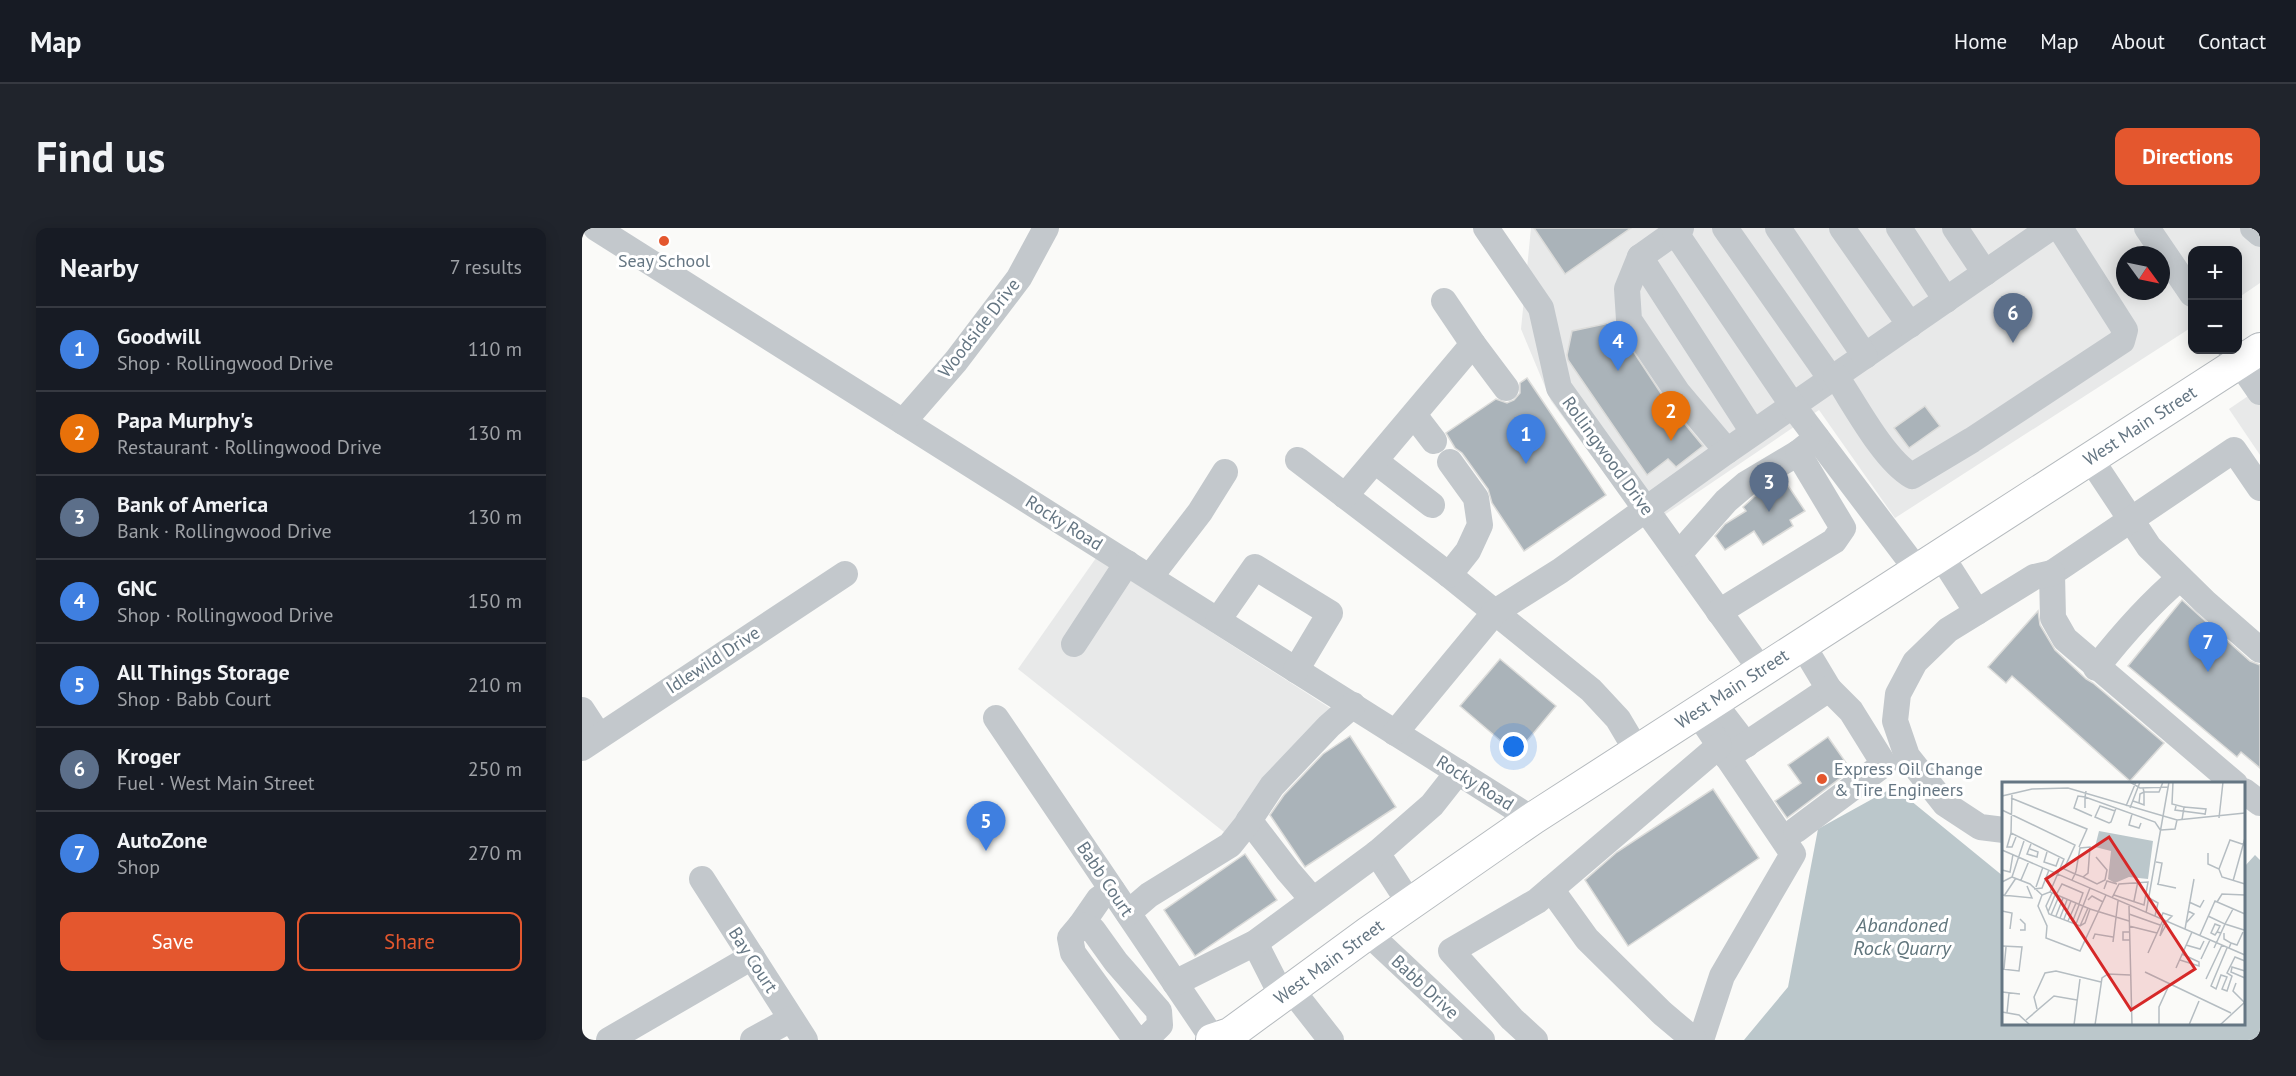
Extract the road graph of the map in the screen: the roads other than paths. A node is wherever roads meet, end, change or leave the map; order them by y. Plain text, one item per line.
1 (596, 228) edge
2 (1046, 228) edge
3 (1486, 228) edge
4 (1725, 228) edge
5 (1778, 228) edge
6 (1842, 228) edge
7 (1899, 228) edge
8 (1955, 228) edge
9 (2050, 228) edge
10 (2060, 228) edge
11 (2148, 228) edge
12 (2253, 228) edge
13 (1678, 230) edge
14 (2260, 234) edge
15 (2017, 237) edge
16 (1640, 257) junction
17 (1985, 273) junction
18 (2188, 287) edge
19 (1946, 300) junction
20 (1444, 301) dead end
21 (1910, 325) junction
22 (1473, 344) junction
23 (2244, 353) edge
24 (1865, 356) junction
25 (1833, 378) junction
26 (1506, 388) dead end
27 (2260, 392) edge
28 (1793, 406) junction
29 (1414, 415) junction
30 (903, 422) junction
31 (1753, 432) junction
32 (1434, 441) dead end
33 (1807, 445) junction
34 (1727, 451) junction
35 (2090, 458) junction
36 (1298, 460) dead end
37 (1375, 461) junction
38 (1450, 462) dead end
39 (1225, 472) dead end
40 (2260, 488) edge
41 (1345, 496) junction
42 (1432, 505) dead end
43 (1646, 508) junction
44 (2131, 520) junction
45 (1679, 554) junction
46 (1928, 562) junction
47 (1127, 563) junction
48 (2052, 573) junction
49 (845, 574) dead end
50 (1449, 575) junction
51 (1150, 577) junction
52 (2180, 578) junction
53 (1495, 612) junction
54 (1719, 612) junction
55 (1977, 612) junction
56 (1218, 620) junction
57 (1074, 644) dead end
58 (1802, 644) junction
59 (2260, 650) edge
60 (2097, 668) junction
61 (1296, 670) junction
62 (1761, 670) junction
63 (1829, 689) junction
64 (1353, 705) junction
65 (1705, 707) junction
66 (582, 710) edge
67 (996, 718) dead end
68 (1395, 733) junction
69 (590, 742) edge
70 (1731, 749) junction
71 (1637, 751) junction
72 (1458, 772) junction
73 (2234, 782) edge
74 (2245, 792) edge
75 (2260, 803) edge
76 (1532, 819) junction
77 (1249, 820) junction
78 (1796, 830) dead end
79 (2002, 830) edge
80 (1377, 853) junction
81 (702, 879) dead end
82 (1551, 889) junction
83 (1113, 890) junction
84 (1313, 900) junction
85 (1410, 904) junction
86 (1128, 914) junction
87 (1082, 925) junction
88 (1368, 933) junction
89 (1255, 943) junction
90 (752, 957) junction
91 (1175, 983) junction
92 (1286, 992) junction
93 (798, 1029) edge
94 (1222, 1038) edge
95 (609, 1040) edge
96 (753, 1040) edge
97 (1136, 1040) edge
98 (1145, 1040) edge
99 (1331, 1040) edge
100 (1482, 1040) edge
101 (1535, 1040) edge
102 (1694, 1040) edge
103 (1701, 1040) edge

1 - 30 street, Rocky Road
2 - 30 street, Woodside Drive
3 - 43 street, Rollingwood Drive
4 - 25 street
5 - 24 street
6 - 21 street
7 - 19 street
8 - 17 street
9 - 15 street
10 - 25 street
11 - 18 street
12 - 14 street
13 - 16 street
13 - 28 street
15 - 17 street
16 - 31 street
16 - 34 street
17 - 19 street
19 - 21 street
20 - 22 street
21 - 24 street
22 - 26 street
22 - 29 street
23 - 27 street
23 - 35 main road, West Main Street
24 - 25 street
25 - 28 street
28 - 31 street
28 - 33 street
29 - 32 street
29 - 37 street
30 - 47 street, Rocky Road
31 - 34 street
33 - 45 street
33 - 46 street
33 - 54 street
34 - 43 street
35 - 44 street
35 - 46 main road, West Main Street
36 - 41 street
37 - 41 street
37 - 42 street
38 - 50 street
39 - 51 street
40 - 44 street
41 - 50 street
43 - 45 street, Rollingwood Drive
43 - 53 street
44 - 48 street
44 - 52 street
45 - 54 street, Rollingwood Drive
46 - 55 street
46 - 58 main road, West Main Street
47 - 51 street, Rocky Road
47 - 57 street
48 - 55 street
48 - 60 street
49 - 69 street, Idlewild Drive
50 - 53 street
51 - 56 street, Rocky Road
52 - 59 street
52 - 60 street
53 - 68 street
53 - 71 street
54 - 62 street, Rollingwood Drive
55 - 79 street
56 - 61 street, Rocky Road
56 - 61 street
58 - 62 main road, West Main Street
58 - 63 street
60 - 73 street
61 - 64 street, Rocky Road
62 - 65 main road, West Main Street
63 - 70 street
63 - 78 street
64 - 68 street, Rocky Road
64 - 77 street
65 - 70 street
65 - 71 main road, West Main Street
66 - 69 street
67 - 83 street, Babb Court
68 - 72 street, Rocky Road
70 - 82 street
70 - 103 street
71 - 76 main road, West Main Street
72 - 76 street, Rocky Road
72 - 80 street
74 - 75 street
76 - 85 main road, West Main Street
77 - 84 street
77 - 86 street
80 - 84 street
80 - 85 street
81 - 90 street, Bay Court
82 - 101 street
82 - 102 street
83 - 86 street, Babb Court
83 - 87 street
84 - 89 street
85 - 88 main road, West Main Street
86 - 91 street, Babb Court
87 - 97 street
87 - 98 street
88 - 92 main road, West Main Street
88 - 100 street, Babb Drive
89 - 91 street
89 - 92 street
90 - 93 street, Bay Court
90 - 95 street
91 - 94 street, Babb Court
92 - 94 main road, West Main Street
92 - 99 street
93 - 96 street

